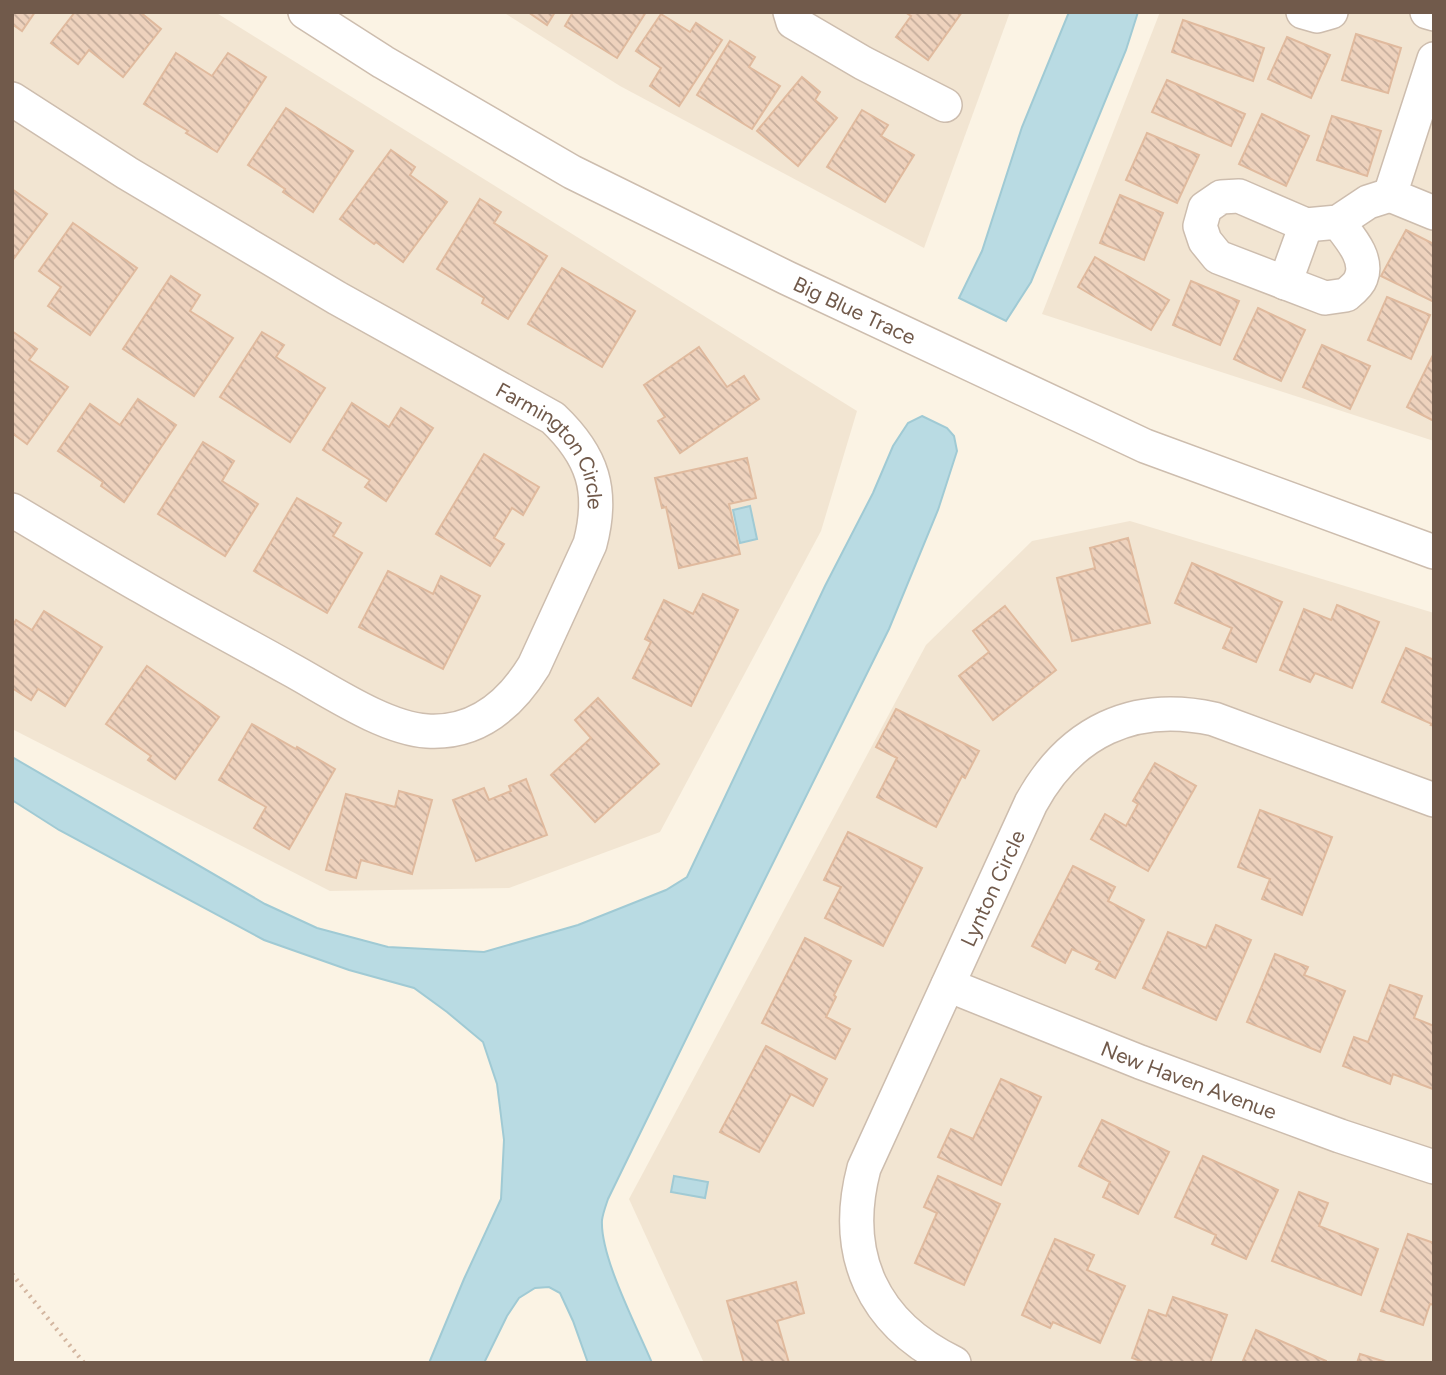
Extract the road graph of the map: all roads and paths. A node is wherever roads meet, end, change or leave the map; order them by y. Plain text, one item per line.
1 (305, 12) edge
2 (790, 12) edge
3 (1303, 12) edge
4 (1331, 12) edge
5 (1427, 12) edge
6 (1434, 14) edge
7 (1434, 59) edge
8 (12, 99) edge
9 (945, 105) dead end
10 (1390, 195) junction
11 (1434, 213) edge
12 (1322, 223) junction
13 (1285, 283) junction
14 (12, 510) edge
15 (1434, 552) edge
16 (1434, 800) edge
17 (947, 985) junction
18 (1434, 1167) edge
19 (12, 1274) edge
20 (85, 1363) edge
21 (954, 1363) edge

1 - 15 street, Big Blue Trace
2 - 9 street
3 - 4 street
5 - 6 street
7 - 10 street
8 - 14 street, Farmington Circle
10 - 11 street
10 - 12 street
12 - 13 street
12 - 13 street
12 - 13 street
16 - 17 street, Lynton Circle
17 - 18 street, New Haven Avenue
17 - 21 street, Lynton Circle
19 - 20 path

